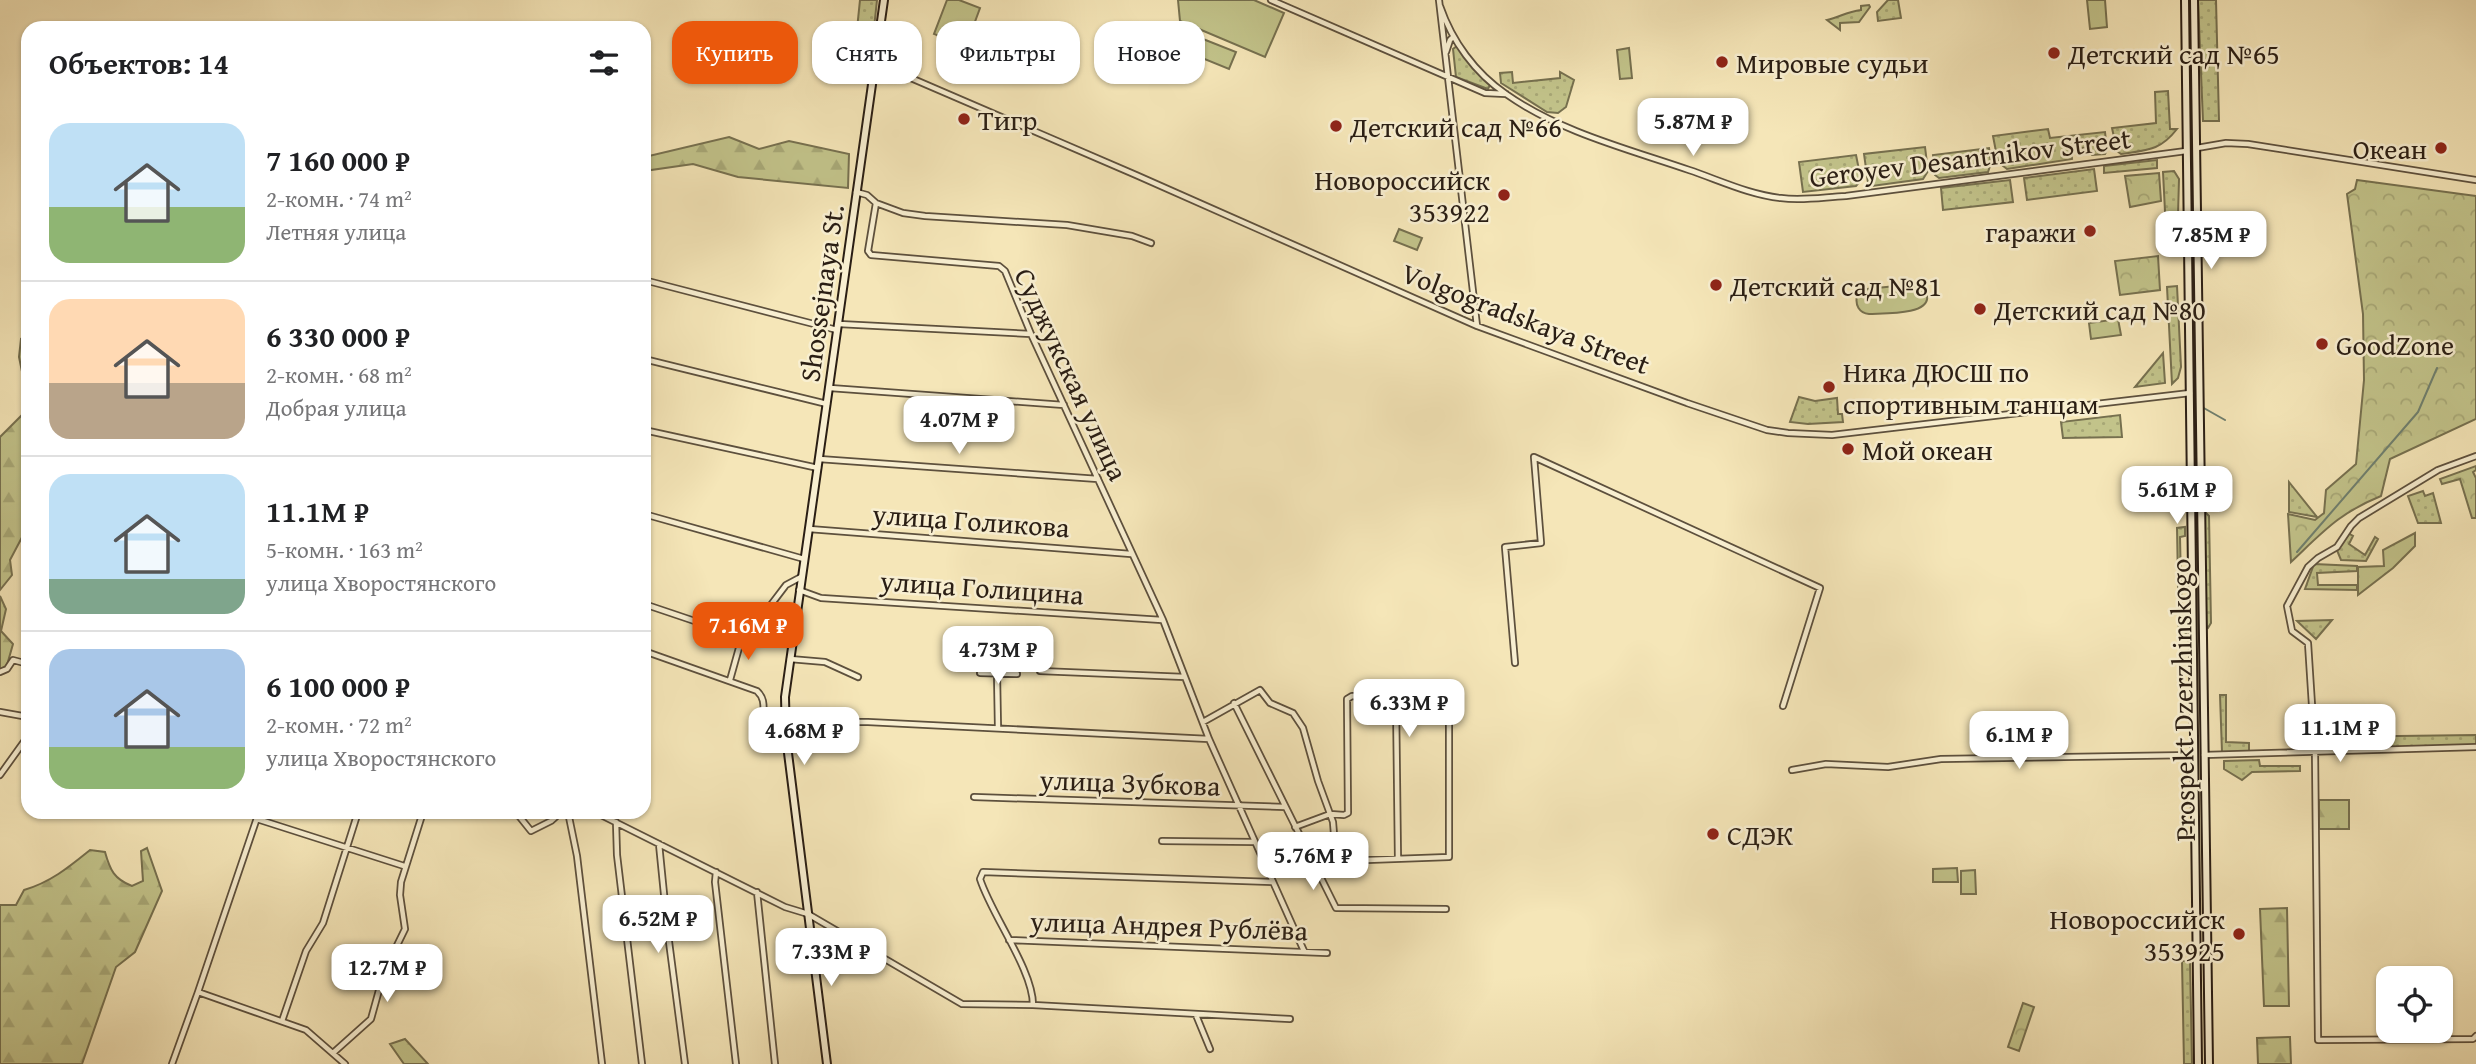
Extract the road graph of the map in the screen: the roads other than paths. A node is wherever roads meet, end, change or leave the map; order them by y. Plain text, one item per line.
1 (884, 0) edge
2 (1271, 0) edge
3 (2185, 0) edge
4 (2194, 0) edge
5 (1440, 3) edge
6 (881, 21) edge
7 (1453, 37) junction
8 (1445, 60) junction
9 (1447, 76) junction
10 (922, 83) edge
11 (873, 84) edge
12 (1506, 94) junction
13 (2196, 148) junction
14 (2186, 152) junction
15 (2476, 180) edge
16 (856, 192) junction
17 (876, 203) junction
18 (1151, 243) dead end
19 (651, 282) edge
20 (1478, 326) junction
21 (838, 327) junction
22 (1031, 334) junction
23 (651, 361) edge
24 (830, 387) junction
25 (2194, 393) junction
26 (827, 404) junction
27 (1065, 405) junction
28 (651, 432) edge
29 (2476, 456) edge
30 (819, 459) junction
31 (818, 468) junction
32 (1097, 479) junction
33 (651, 516) edge
34 (808, 529) junction
35 (1131, 554) junction
36 (804, 559) junction
37 (801, 577) junction
38 (799, 590) junction
39 (651, 606) edge
40 (1163, 620) junction
41 (742, 636) junction
42 (651, 653) edge
43 (790, 659) junction
44 (21, 662) edge
45 (1515, 663) dead end
46 (1040, 671) dead end
47 (0, 672) edge
48 (981, 673) dead end
49 (997, 673) junction
50 (1017, 674) dead end
51 (858, 677) dead end
52 (1185, 677) junction
53 (730, 680) junction
54 (1449, 695) dead end
55 (1234, 703) junction
56 (1783, 706) dead end
57 (0, 712) edge
58 (21, 715) edge
59 (785, 722) junction
60 (1203, 722) junction
61 (998, 728) junction
62 (786, 737) junction
63 (1209, 739) junction
64 (21, 746) edge
65 (2476, 747) edge
66 (2315, 752) junction
67 (2194, 755) junction
68 (2203, 755) junction
69 (1792, 770) dead end
70 (0, 775) edge
71 (974, 797) dead end
72 (1239, 807) junction
73 (1285, 807) junction
74 (1329, 814) junction
75 (257, 819) joint
76 (356, 819) edge
77 (421, 819) edge
78 (521, 819) edge
79 (553, 819) edge
80 (570, 819) edge
81 (610, 819) edge
82 (616, 822) junction
83 (1295, 827) junction
84 (2195, 828) junction
85 (2205, 828) junction
86 (1161, 841) dead end
87 (1256, 842) junction
88 (659, 843) junction
89 (346, 848) junction
90 (1336, 859) junction
91 (1398, 859) junction
92 (1312, 862) junction
93 (404, 866) junction
94 (716, 872) junction
95 (1273, 882) junction
96 (757, 892) junction
97 (1446, 909) dead end
98 (808, 914) junction
99 (1009, 940) junction
100 (1304, 951) junction
101 (1327, 953) dead end
102 (198, 992) junction
103 (1033, 1004) junction
104 (1196, 1015) junction
105 (1290, 1019) dead end
106 (282, 1021) junction
107 (2476, 1036) edge
108 (1210, 1049) dead end
109 (333, 1053) junction
110 (172, 1064) edge
111 (345, 1064) edge
112 (602, 1064) edge
113 (642, 1064) edge
114 (685, 1064) edge
115 (736, 1064) edge
116 (775, 1064) edge
117 (827, 1064) edge
118 (2198, 1064) edge
119 (2209, 1064) edge

1 - 6 street, Shossejnaya St.
2 - 9 street, Geroyev Desantnikov Street
3 - 14 street, Prospekt Dzerzhinskogo
4 - 13 street, Prospekt Dzerzhinskogo
5 - 7 street
5 - 8 street
7 - 8 street
7 - 12 street
8 - 9 street
9 - 12 street, Geroyev Desantnikov Street
9 - 20 street
10 - 20 street, Volgogradskaya Street
11 - 16 street, Shossejnaya St.
12 - 14 street, Geroyev Desantnikov Street
13 - 14 street, Geroyev Desantnikov Street
13 - 15 street, Geroyev Desantnikov Street
13 - 25 street, Prospekt Dzerzhinskogo
14 - 25 street, Prospekt Dzerzhinskogo
16 - 17 street
16 - 21 street, Shossejnaya St.
17 - 18 street
17 - 22 street, Суджукская улица
19 - 21 street
20 - 25 street, Volgogradskaya Street
21 - 22 street
21 - 24 street, Shossejnaya St.
22 - 27 street, Суджукская улица
23 - 26 street
24 - 26 street, Shossejnaya St.
24 - 27 street
25 - 67 street, Prospekt Dzerzhinskogo
25 - 68 street, Prospekt Dzerzhinskogo
26 - 30 street, Shossejnaya St.
27 - 32 street, Суджукская улица
28 - 31 street
29 - 66 street
30 - 31 street, Shossejnaya St.
30 - 32 street
31 - 34 street, Shossejnaya St.
32 - 35 street, Суджукская улица
33 - 36 street
34 - 35 street, улица Голикова
34 - 36 street
35 - 40 street, Суджукская улица
36 - 37 street
37 - 38 street
37 - 41 street
38 - 40 street, улица Голицина
38 - 43 street
39 - 41 street
40 - 52 street, Суджукская улица
41 - 53 street
42 - 53 street
43 - 51 street
43 - 59 street
44 - 47 street
45 - 56 street
46 - 52 street
48 - 49 street
49 - 50 street
49 - 61 street
52 - 60 street
53 - 62 street
54 - 91 street
55 - 60 street
55 - 73 street
55 - 74 street
57 - 58 street
59 - 61 street
59 - 62 street
60 - 63 street
61 - 63 street
62 - 98 street
63 - 72 street
64 - 70 street
65 - 66 street
66 - 68 street
66 - 107 street
67 - 68 street
67 - 69 street
67 - 84 street, Prospekt Dzerzhinskogo
68 - 85 street, Prospekt Dzerzhinskogo
71 - 72 street, улица Зубкова
72 - 73 street, улица Зубкова
72 - 87 street
73 - 83 street
74 - 83 street
74 - 90 street
74 - 91 street
75 - 89 street
75 - 102 street
76 - 89 street
77 - 93 street
78 - 79 street
80 - 112 street
81 - 82 street
82 - 88 street
82 - 113 street
83 - 92 street
84 - 85 street
84 - 118 street, Prospekt Dzerzhinskogo
85 - 119 street, Prospekt Dzerzhinskogo
86 - 87 street
87 - 95 street
88 - 94 street
88 - 114 street
89 - 93 street
89 - 106 street
90 - 91 street
90 - 92 street
92 - 97 street
93 - 109 street
94 - 96 street
94 - 115 street
95 - 99 street
95 - 100 street
96 - 98 street
96 - 116 street
98 - 103 street
98 - 117 street
99 - 100 street, улица Андрея Рублёва
99 - 103 street
100 - 101 street, улица Андрея Рублёва
102 - 106 street
102 - 110 street
103 - 104 street
104 - 105 street
104 - 108 street
106 - 109 street
109 - 111 street

